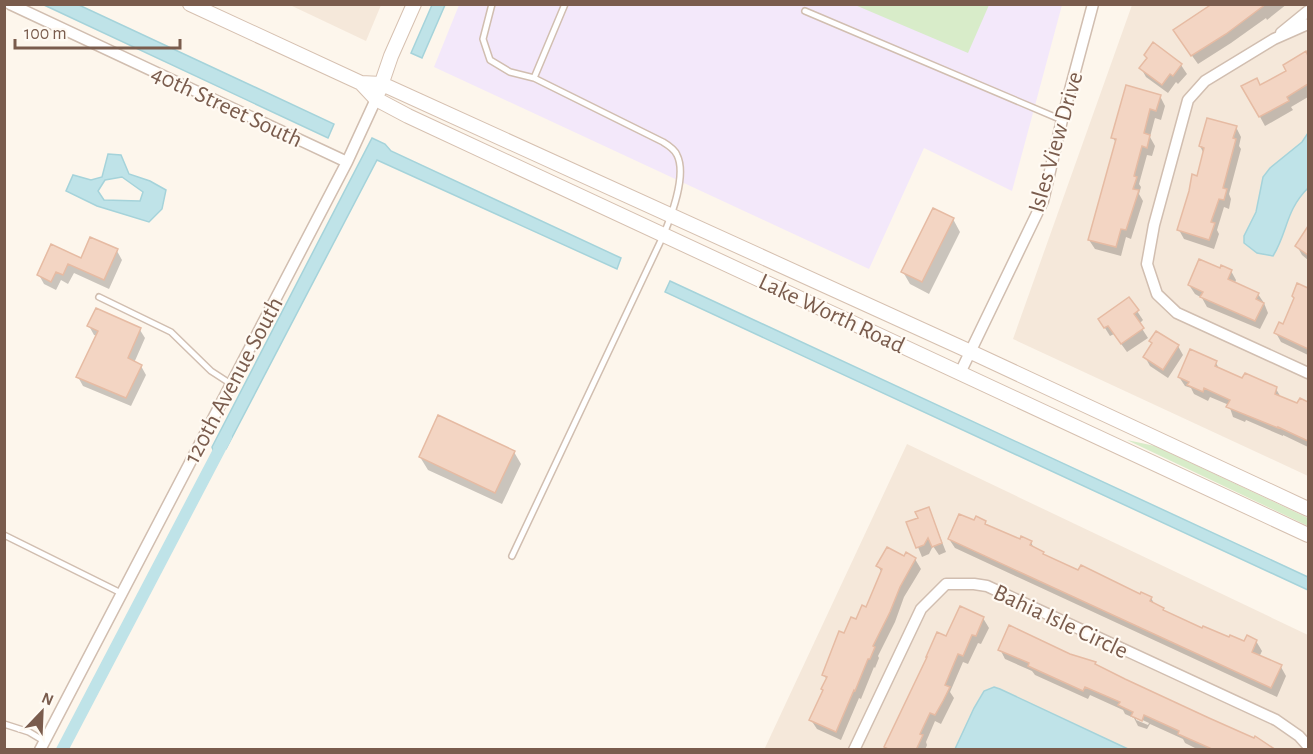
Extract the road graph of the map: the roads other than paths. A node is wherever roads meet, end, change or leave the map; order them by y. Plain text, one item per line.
1 (10, 4) edge
2 (190, 4) edge
3 (414, 4) edge
4 (492, 4) edge
5 (564, 4) edge
6 (1093, 4) edge
7 (805, 10) dead end
8 (1308, 10) edge
9 (1308, 24) edge
10 (1274, 39) junction
11 (534, 78) junction
12 (361, 83) junction
13 (382, 84) junction
14 (376, 99) junction
15 (1062, 120) junction
16 (347, 162) junction
17 (672, 215) junction
18 (664, 234) junction
19 (99, 297) dead end
20 (972, 352) junction
21 (960, 373) junction
22 (1308, 373) edge
23 (231, 384) junction
24 (1308, 509) edge
25 (4, 535) edge
26 (1308, 535) edge
27 (512, 556) dead end
28 (121, 593) junction
29 (4, 724) edge
30 (42, 745) edge
31 (1308, 746) edge
32 (854, 750) edge

1 - 16 street, 40th Street South
2 - 12 street, Lake Worth Road
3 - 13 street, 120th Avenue South
4 - 11 lane
5 - 11 lane
6 - 15 street, Isles View Drive
7 - 15 lane
8 - 10 street
9 - 10 street
10 - 22 street
11 - 17 lane
12 - 13 street, Lake Worth Road
12 - 14 street, Lake Worth Road
13 - 14 street, 120th Avenue South
13 - 17 street, Lake Worth Road
14 - 16 street, 120th Avenue South
14 - 18 street, Lake Worth Road
15 - 20 street, Isles View Drive
16 - 23 street, 120th Avenue South
17 - 18 lane
17 - 20 street, Lake Worth Road
18 - 21 street, Lake Worth Road
18 - 27 lane
19 - 23 lane
20 - 21 street, Isles View Drive
20 - 24 street, Lake Worth Road
21 - 26 street, Lake Worth Road
23 - 28 street, 120th Avenue South
25 - 28 lane
28 - 30 street, 120th Avenue South
29 - 30 lane
31 - 32 street, Bahia Isle Circle

